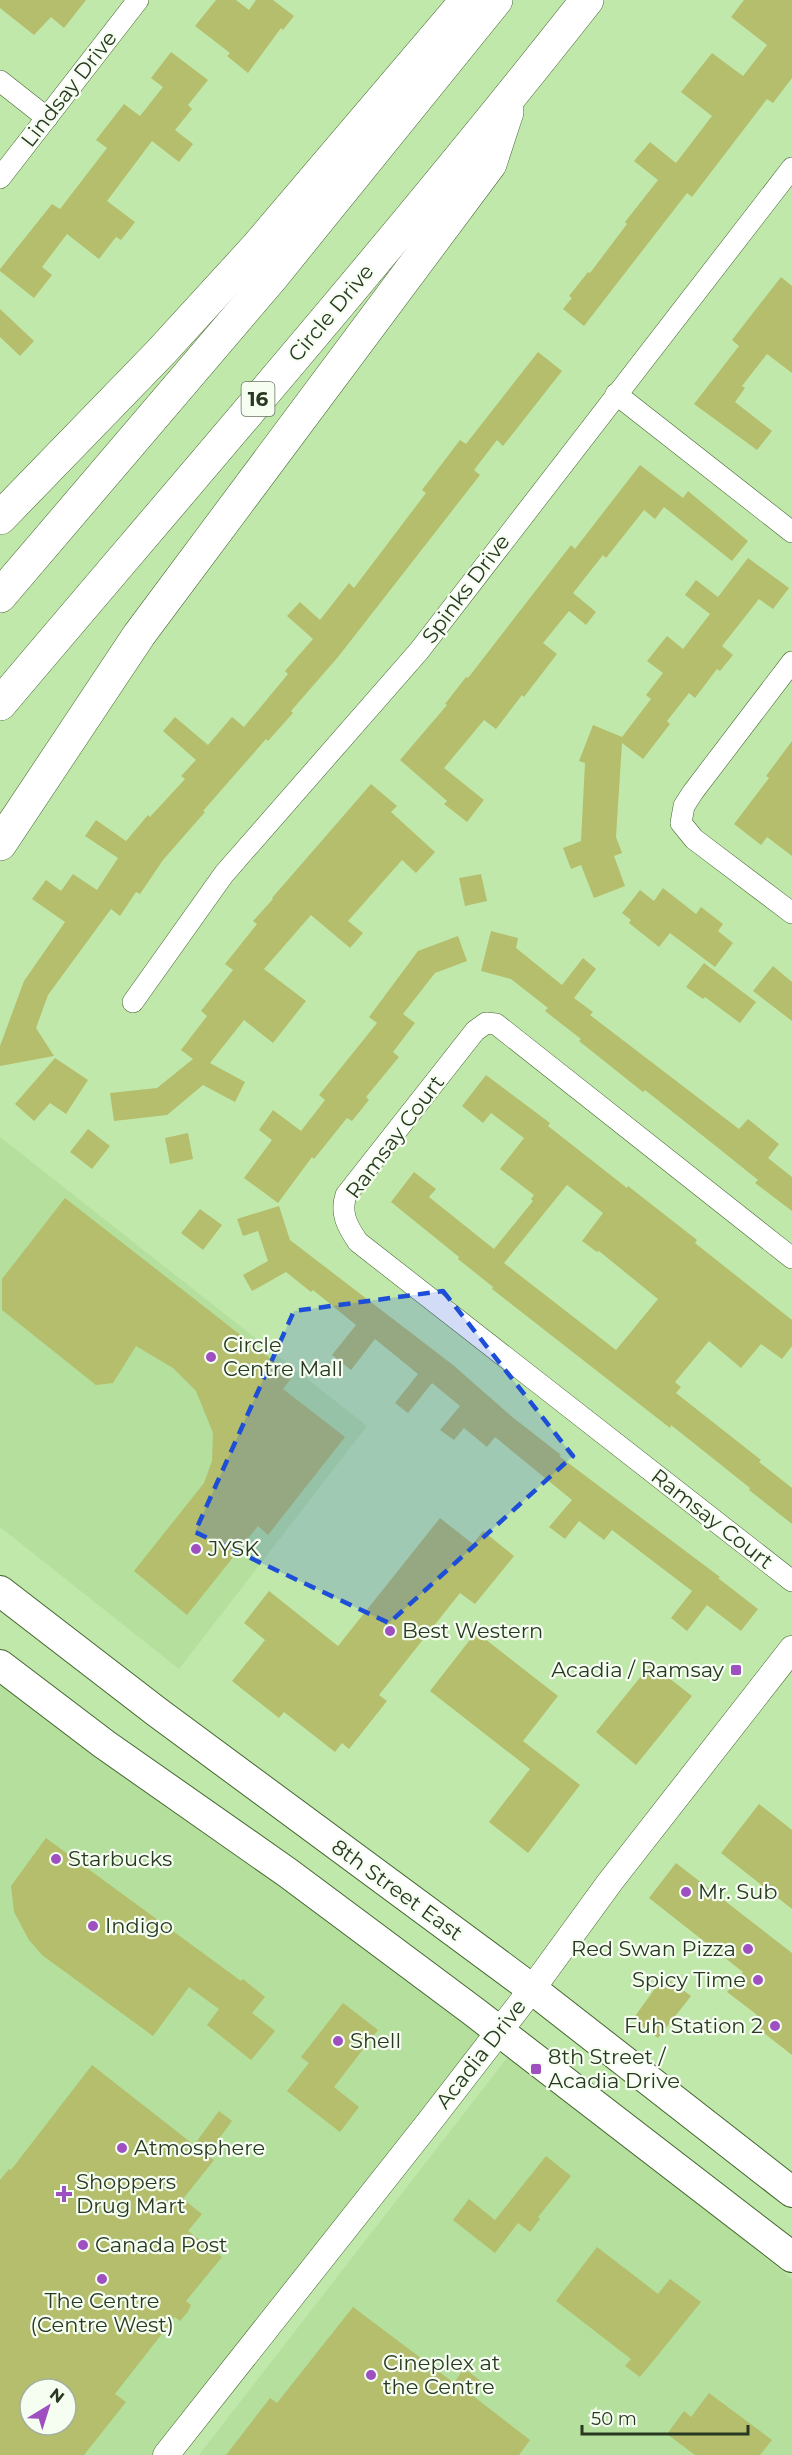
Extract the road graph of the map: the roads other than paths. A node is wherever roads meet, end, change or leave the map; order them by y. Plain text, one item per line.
1 (138, 0) edge
2 (467, 0) edge
3 (496, 0) edge
4 (586, 0) edge
5 (0, 81) edge
6 (513, 93) junction
7 (47, 118) junction
8 (792, 168) edge
9 (0, 178) edge
10 (615, 394) junction
11 (0, 518) edge
12 (792, 532) edge
13 (0, 596) edge
14 (792, 662) edge
15 (0, 704) edge
16 (0, 844) edge
17 (792, 913) edge
18 (133, 1002) dead end
19 (792, 1258) edge
20 (792, 1581) edge
21 (0, 1591) edge
22 (792, 1649) edge
23 (0, 1665) edge
24 (532, 1989) junction
25 (498, 2032) junction
26 (792, 2192) edge
27 (792, 2257) edge
28 (166, 2455) edge

1 - 7 street, Lindsay Drive
2 - 11 highway
3 - 13 highway
4 - 6 highway, Circle Drive / 16
5 - 7 street
6 - 15 highway, Circle Drive / 16
6 - 16 highway
7 - 9 street, Lindsay Drive
8 - 10 street, Spinks Drive
10 - 12 street
10 - 18 street, Spinks Drive
14 - 17 street
19 - 20 street, Ramsay Court
21 - 24 main road, 8th Street East
22 - 24 street, Acadia Drive
23 - 25 main road
24 - 25 street, Acadia Drive
24 - 26 main road, 8th Street East
25 - 27 main road
25 - 28 street, Acadia Drive

